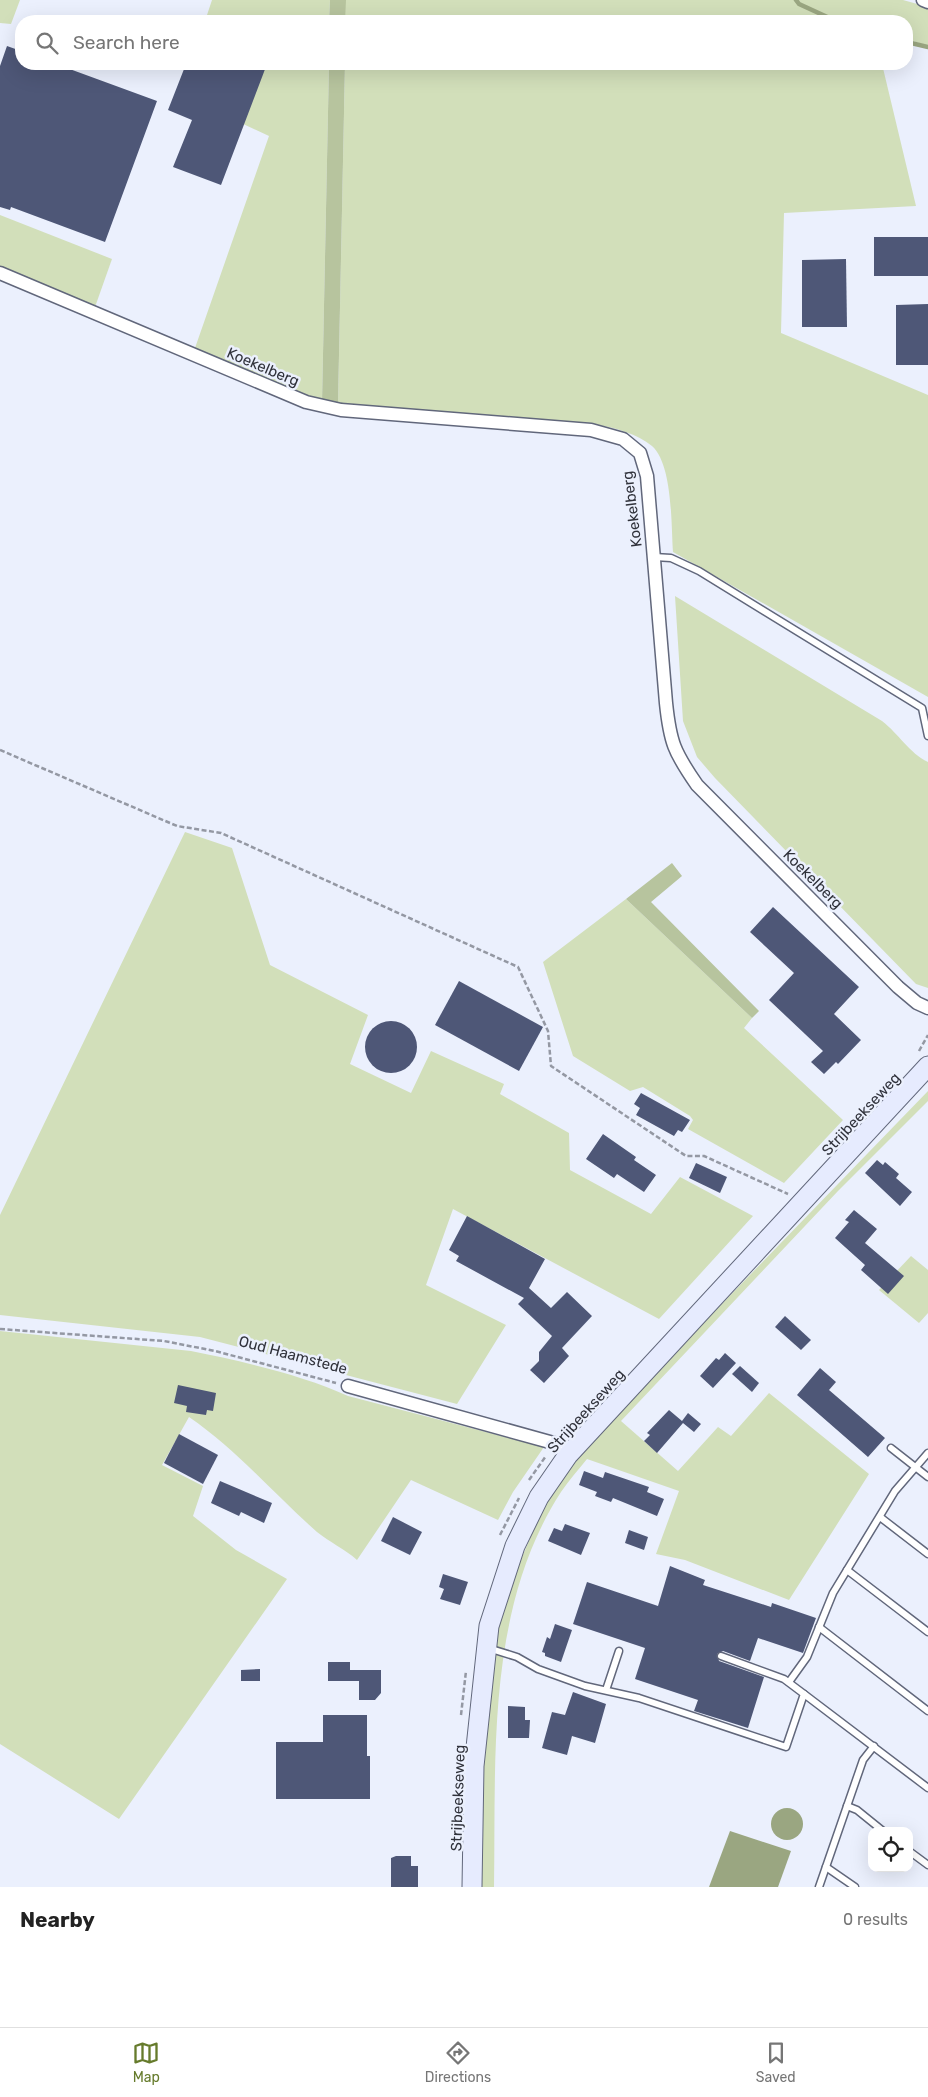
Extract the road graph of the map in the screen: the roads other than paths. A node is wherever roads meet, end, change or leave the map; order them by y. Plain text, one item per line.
1 (923, 0) edge
2 (928, 2) edge
3 (0, 274) edge
4 (653, 557) junction
5 (928, 736) edge
6 (928, 1008) edge
7 (921, 1061) edge
8 (348, 1386) road end
9 (891, 1448) dead end
10 (562, 1449) junction
11 (928, 1452) edge
12 (915, 1467) junction
13 (928, 1477) edge
14 (880, 1517) junction
15 (928, 1554) edge
16 (847, 1570) junction
17 (819, 1627) junction
18 (928, 1632) edge
19 (487, 1648) junction
20 (619, 1651) dead end
21 (721, 1656) dead end
22 (789, 1682) junction
23 (606, 1690) junction
24 (804, 1694) junction
25 (928, 1711) edge
26 (874, 1746) junction
27 (928, 1788) edge
28 (847, 1806) junction
29 (878, 1827) edge
30 (913, 1854) edge
31 (928, 1865) edge
32 (826, 1867) junction
33 (472, 1887) edge
34 (819, 1887) edge
35 (855, 1887) edge

1 - 2 street
3 - 4 street, Koekelberg
4 - 5 lane
4 - 6 street, Koekelberg
7 - 10 main road, Strijbeekseweg
8 - 10 street, Oud Haamstede
9 - 12 lane
10 - 19 main road, Strijbeekseweg
11 - 12 lane
12 - 13 lane
12 - 14 lane
14 - 15 lane
14 - 16 lane
16 - 17 lane
16 - 18 lane
17 - 22 lane
17 - 25 lane
19 - 23 lane
19 - 33 main road, Strijbeekseweg
20 - 23 lane
21 - 22 lane
22 - 24 lane
23 - 24 lane
24 - 26 lane
26 - 27 lane
26 - 28 lane
28 - 29 lane
28 - 32 lane
30 - 31 lane
32 - 34 lane
32 - 35 lane

